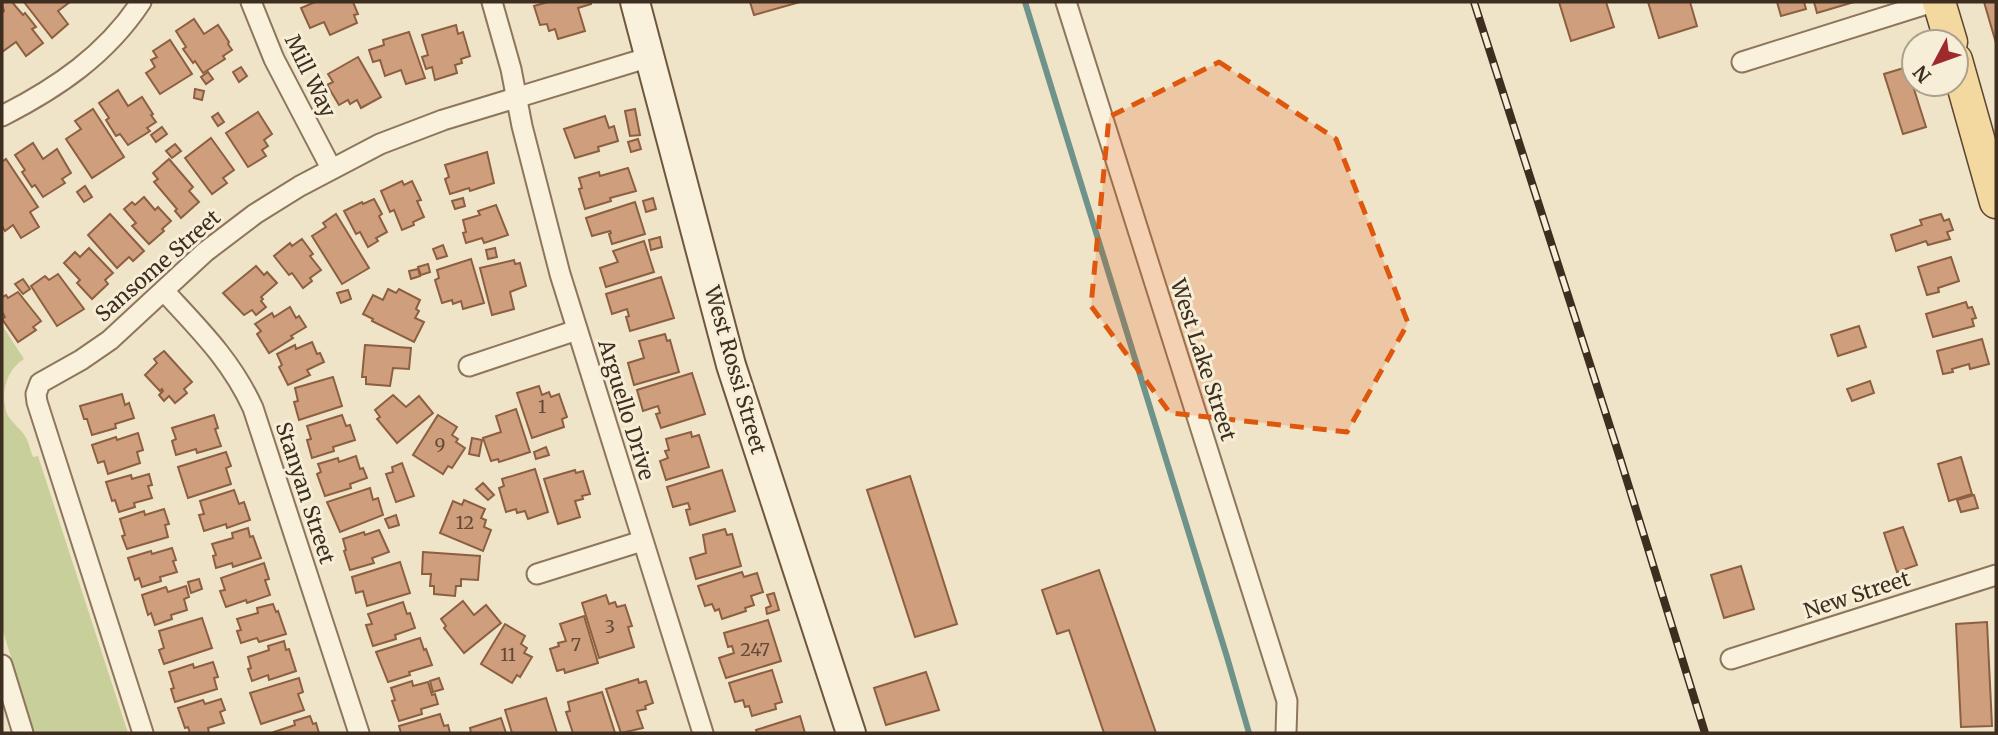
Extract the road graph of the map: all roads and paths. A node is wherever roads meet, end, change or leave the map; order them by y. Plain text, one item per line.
1 (141, 2) edge
2 (251, 2) edge
3 (492, 2) edge
4 (635, 2) edge
5 (1066, 2) edge
6 (1933, 2) edge
7 (1939, 2) edge
8 (1947, 28) edge
9 (650, 57) junction
10 (1742, 62) dead end
11 (515, 98) junction
12 (1968, 98) edge
13 (2, 116) edge
14 (331, 168) junction
15 (1994, 182) edge
16 (164, 291) junction
17 (577, 330) junction
18 (469, 366) dead end
19 (642, 541) junction
20 (537, 574) dead end
21 (1996, 575) edge
22 (1731, 659) dead end
23 (4, 677) edge
24 (23, 733) edge
25 (143, 733) edge
26 (359, 733) edge
27 (703, 733) edge
28 (850, 733) edge
29 (1286, 733) edge

1 - 13 street
2 - 14 street, Mill Way
3 - 11 street, Arguello Drive
4 - 9 main road, West Rossi Street
5 - 29 street, West Lake Street
6 - 10 street
7 - 8 main road
9 - 11 street, Sansome Street
9 - 28 main road, West Rossi Street
11 - 14 street, Sansome Street
11 - 17 street, Arguello Drive
12 - 15 main road
14 - 16 street, Sansome Street
16 - 25 street, Sansome Street
16 - 26 street, Stanyan Street
17 - 18 street
17 - 19 street, Arguello Drive
19 - 20 street
19 - 27 street, Arguello Drive
21 - 22 street, New Street
23 - 24 street

